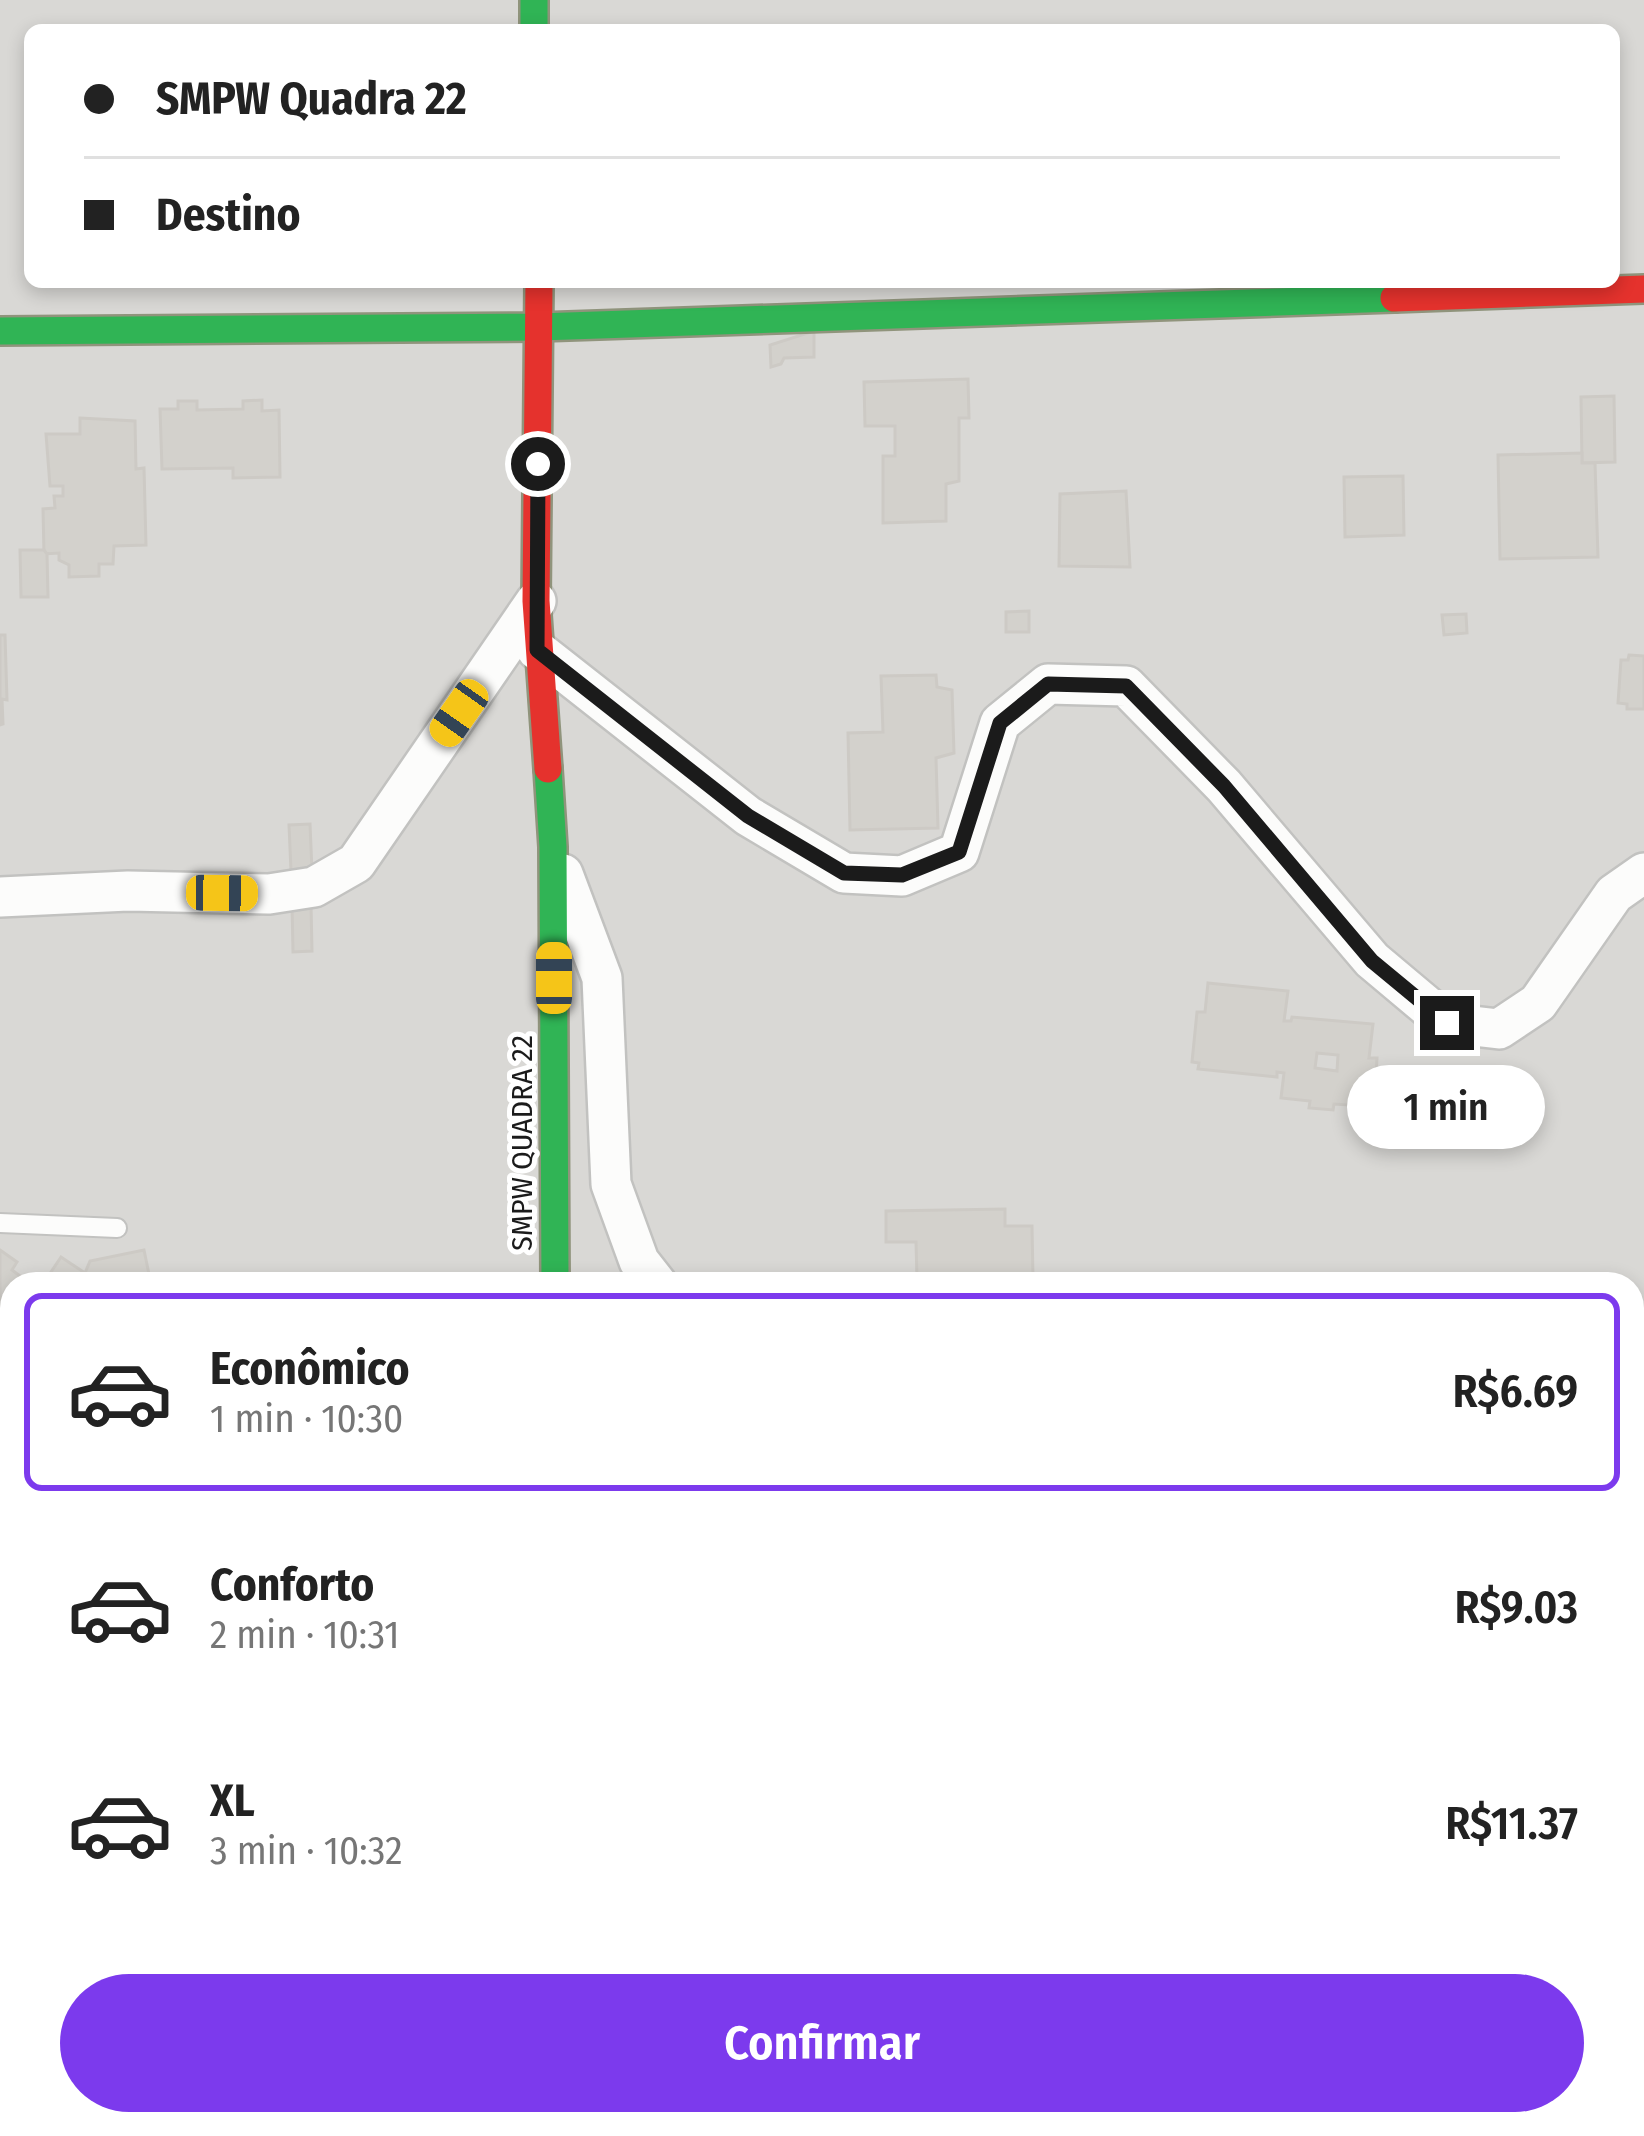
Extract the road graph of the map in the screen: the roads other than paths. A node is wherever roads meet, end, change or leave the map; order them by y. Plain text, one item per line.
1 (539, 288) edge
2 (1644, 289) edge
3 (539, 327) junction
4 (0, 331) edge
5 (536, 602) junction
6 (537, 650) junction
7 (553, 847) junction
8 (1644, 873) edge
9 (0, 897) edge
10 (0, 1223) edge
11 (117, 1228) dead end
12 (556, 1272) edge
13 (648, 1272) edge

1 - 3 street, SMPW QUADRA 22
2 - 3 street
3 - 4 street
3 - 5 street, SMPW QUADRA 22
5 - 6 street, SMPW QUADRA 22
5 - 9 street
6 - 7 street, SMPW QUADRA 22
6 - 8 street
7 - 12 street, SMPW QUADRA 22
7 - 13 street
10 - 11 lane

